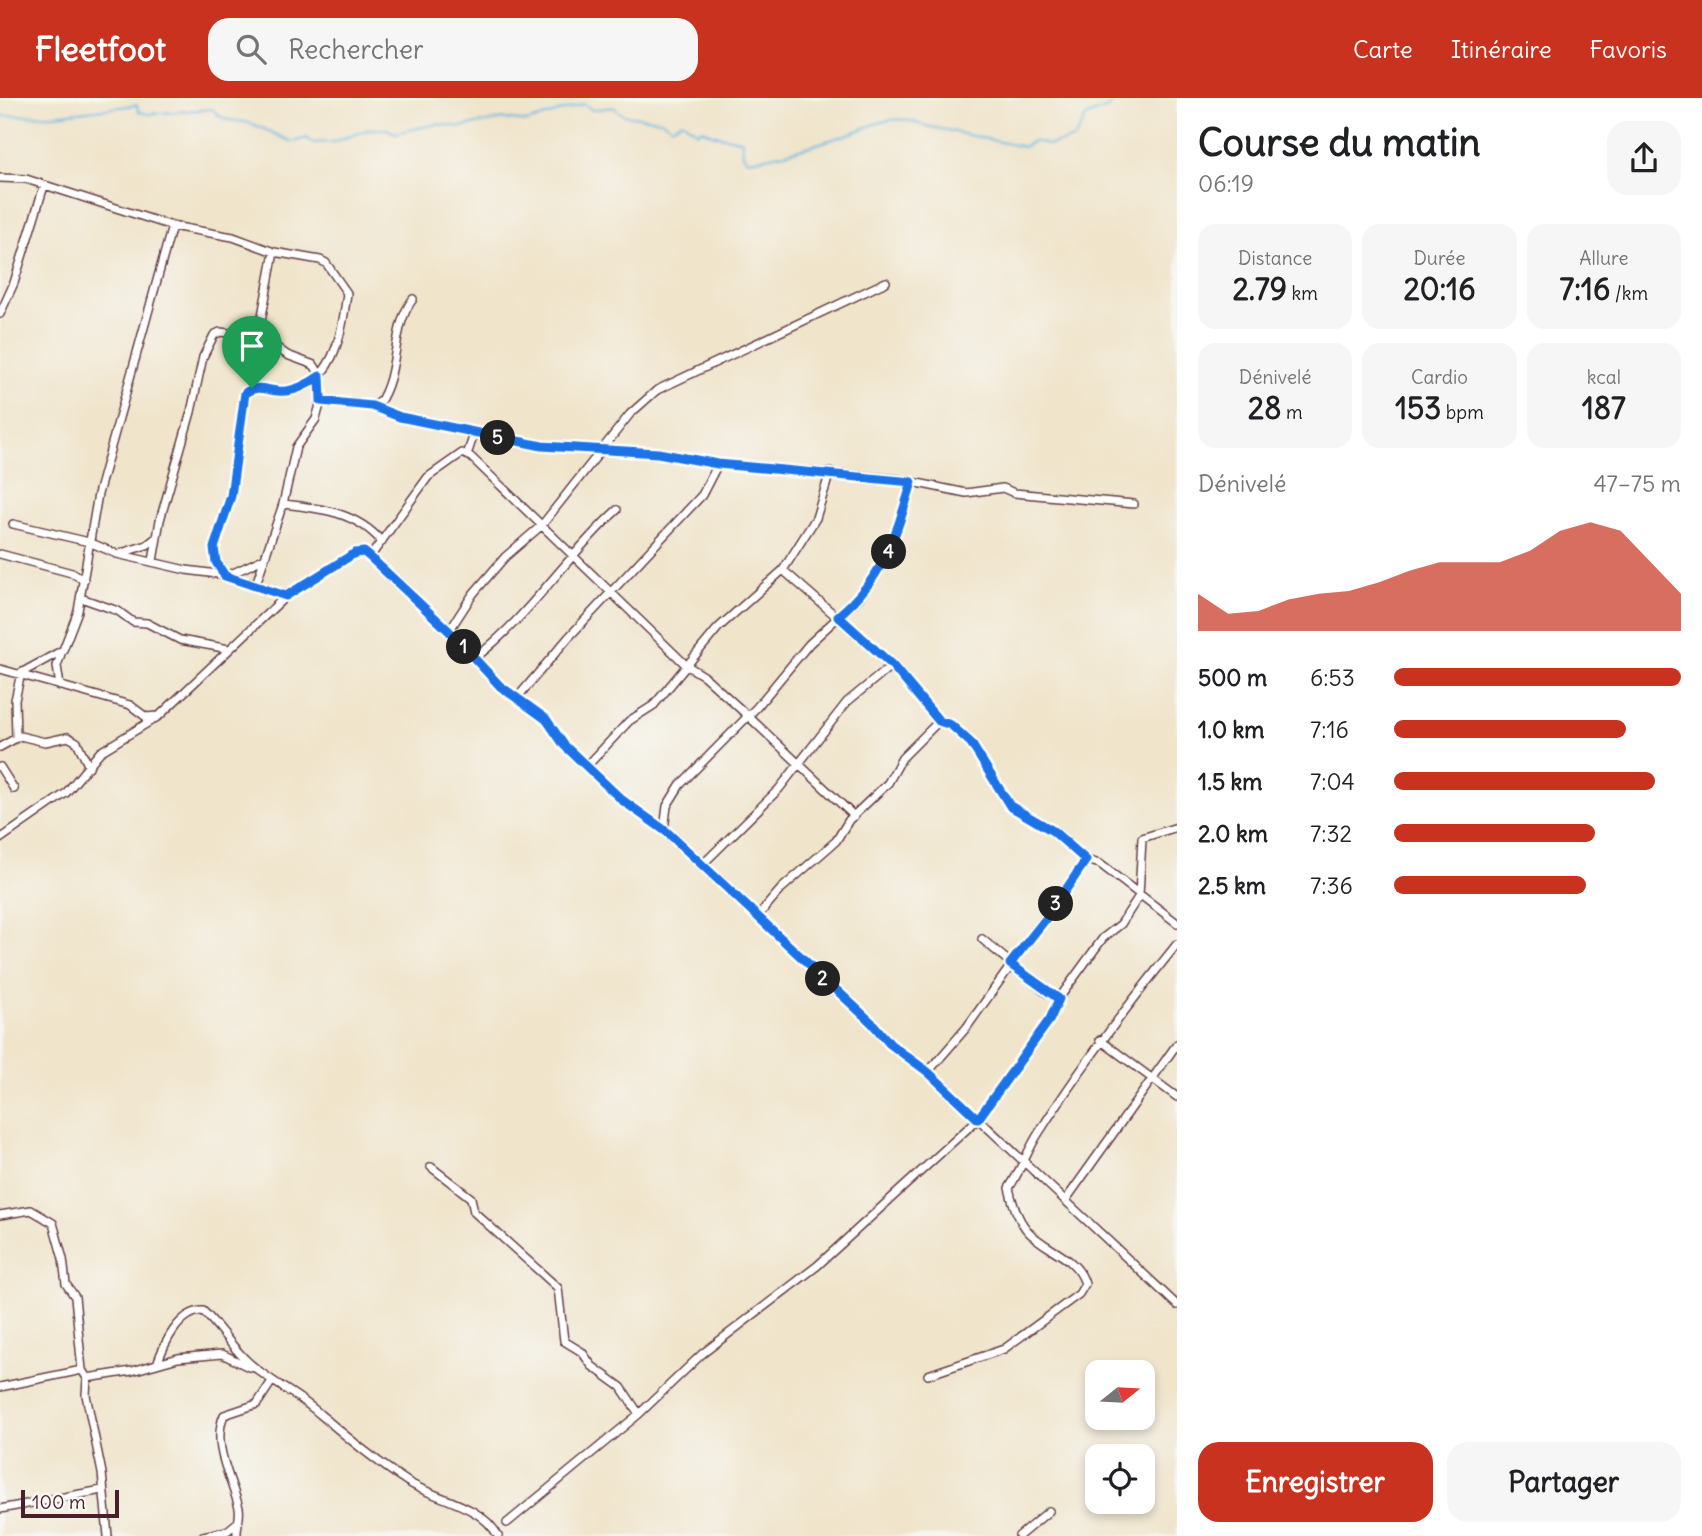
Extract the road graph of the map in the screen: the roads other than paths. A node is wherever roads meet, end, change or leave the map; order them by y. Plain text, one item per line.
1 (0, 178) edge
2 (44, 186) junction
3 (172, 226) junction
4 (274, 252) junction
5 (886, 282) dead end
6 (4, 296) edge
7 (413, 299) dead end
8 (0, 314) edge
9 (258, 337) junction
10 (320, 376) junction
11 (321, 401) junction
12 (372, 406) junction
13 (474, 434) junction
14 (603, 450) junction
15 (467, 455) junction
16 (718, 464) junction
17 (830, 472) junction
18 (912, 482) junction
19 (284, 504) junction
20 (1134, 504) dead end
21 (617, 510) dead end
22 (13, 524) dead end
23 (542, 525) junction
24 (158, 536) junction
25 (89, 542) junction
26 (382, 542) junction
27 (0, 554) edge
28 (117, 554) junction
29 (575, 556) junction
30 (370, 557) junction
31 (263, 559) junction
32 (153, 561) junction
33 (783, 570) junction
34 (225, 576) junction
35 (84, 580) junction
36 (256, 584) junction
37 (611, 592) junction
38 (286, 596) junction
39 (81, 598) junction
40 (838, 616) junction
41 (449, 631) junction
42 (229, 649) junction
43 (63, 650) junction
44 (475, 658) junction
45 (686, 665) junction
46 (892, 665) junction
47 (0, 669) edge
48 (21, 673) junction
49 (60, 686) junction
50 (517, 698) junction
51 (159, 716) junction
52 (748, 716) junction
53 (939, 721) junction
54 (16, 737) junction
55 (0, 747) edge
56 (797, 762) junction
57 (588, 765) junction
58 (0, 767) edge
59 (89, 767) junction
60 (14, 789) dead end
61 (854, 816) junction
62 (1177, 827) edge
63 (664, 830) junction
64 (0, 839) edge
65 (1086, 860) junction
66 (702, 865) junction
67 (1139, 896) junction
68 (757, 917) junction
69 (1177, 923) edge
70 (982, 939) dead end
71 (1177, 944) edge
72 (1010, 964) junction
73 (1059, 999) junction
74 (1100, 1040) junction
75 (1177, 1044) edge
76 (928, 1072) junction
77 (1151, 1078) junction
78 (1177, 1097) edge
79 (978, 1119) junction
80 (1025, 1164) junction
81 (431, 1167) dead end
82 (1065, 1201) junction
83 (0, 1215) edge
84 (1177, 1305) edge
85 (157, 1364) junction
86 (82, 1370) junction
87 (262, 1374) junction
88 (928, 1375) dead end
89 (87, 1378) junction
90 (272, 1381) junction
91 (0, 1387) edge
92 (639, 1414) junction
93 (102, 1490) junction
94 (0, 1509) edge
95 (1049, 1511) dead end
96 (238, 1522) junction
97 (507, 1523) dead end
98 (108, 1536) edge
99 (203, 1536) edge
100 (237, 1536) edge
101 (498, 1536) edge
102 (1019, 1536) edge

1 - 2 street
2 - 3 street
2 - 6 street
3 - 4 street
3 - 25 street
4 - 9 street
4 - 10 street
5 - 14 street
6 - 8 street
7 - 12 street
9 - 10 street
9 - 24 street
10 - 11 street
10 - 34 street
11 - 12 street
11 - 19 street
12 - 13 street
13 - 14 street
13 - 15 street
14 - 16 street
14 - 23 street
15 - 23 street
15 - 26 street
16 - 17 street
16 - 37 street
17 - 18 street
17 - 33 street
18 - 20 street
18 - 40 street
19 - 26 street
19 - 31 street
21 - 29 street
22 - 25 street
23 - 29 street
23 - 41 street
24 - 28 street
24 - 32 street
25 - 28 street
25 - 35 street
26 - 30 street
27 - 35 street
28 - 32 street
29 - 37 street
29 - 44 street
30 - 38 street
30 - 41 street
31 - 34 street
31 - 36 street
32 - 34 street
33 - 40 street
33 - 45 street
34 - 36 street
35 - 39 street
36 - 38 street
37 - 45 street
37 - 50 street
38 - 42 street
39 - 42 street
39 - 43 street
40 - 46 street
40 - 52 street
41 - 44 street
42 - 51 street
43 - 48 street
43 - 49 street
44 - 50 street
45 - 52 street
45 - 57 street
46 - 53 street
46 - 56 street
47 - 48 street
48 - 49 street
48 - 54 street
49 - 51 street
50 - 57 street
51 - 59 street
52 - 56 street
52 - 63 street
53 - 61 street
53 - 65 street
54 - 55 street
54 - 59 street
56 - 61 street
56 - 66 street
57 - 63 street
58 - 60 street
59 - 64 street
61 - 68 street
62 - 67 street
63 - 66 street
65 - 67 street
65 - 72 street
66 - 68 street
67 - 69 street
67 - 73 street
68 - 76 street
70 - 72 street
71 - 74 street
72 - 73 street
72 - 76 street
73 - 79 street
74 - 77 street
74 - 80 street
75 - 77 street
76 - 79 street
77 - 78 street
77 - 82 street
79 - 80 street
79 - 92 street
80 - 82 street
80 - 88 street
81 - 92 street
82 - 84 street
83 - 86 street
85 - 87 street
85 - 87 street
85 - 89 street
86 - 89 street
86 - 91 street
87 - 90 street
89 - 93 street
90 - 96 street
90 - 101 street
92 - 97 street
93 - 94 street
93 - 98 street
95 - 102 street
96 - 99 street
96 - 100 street

